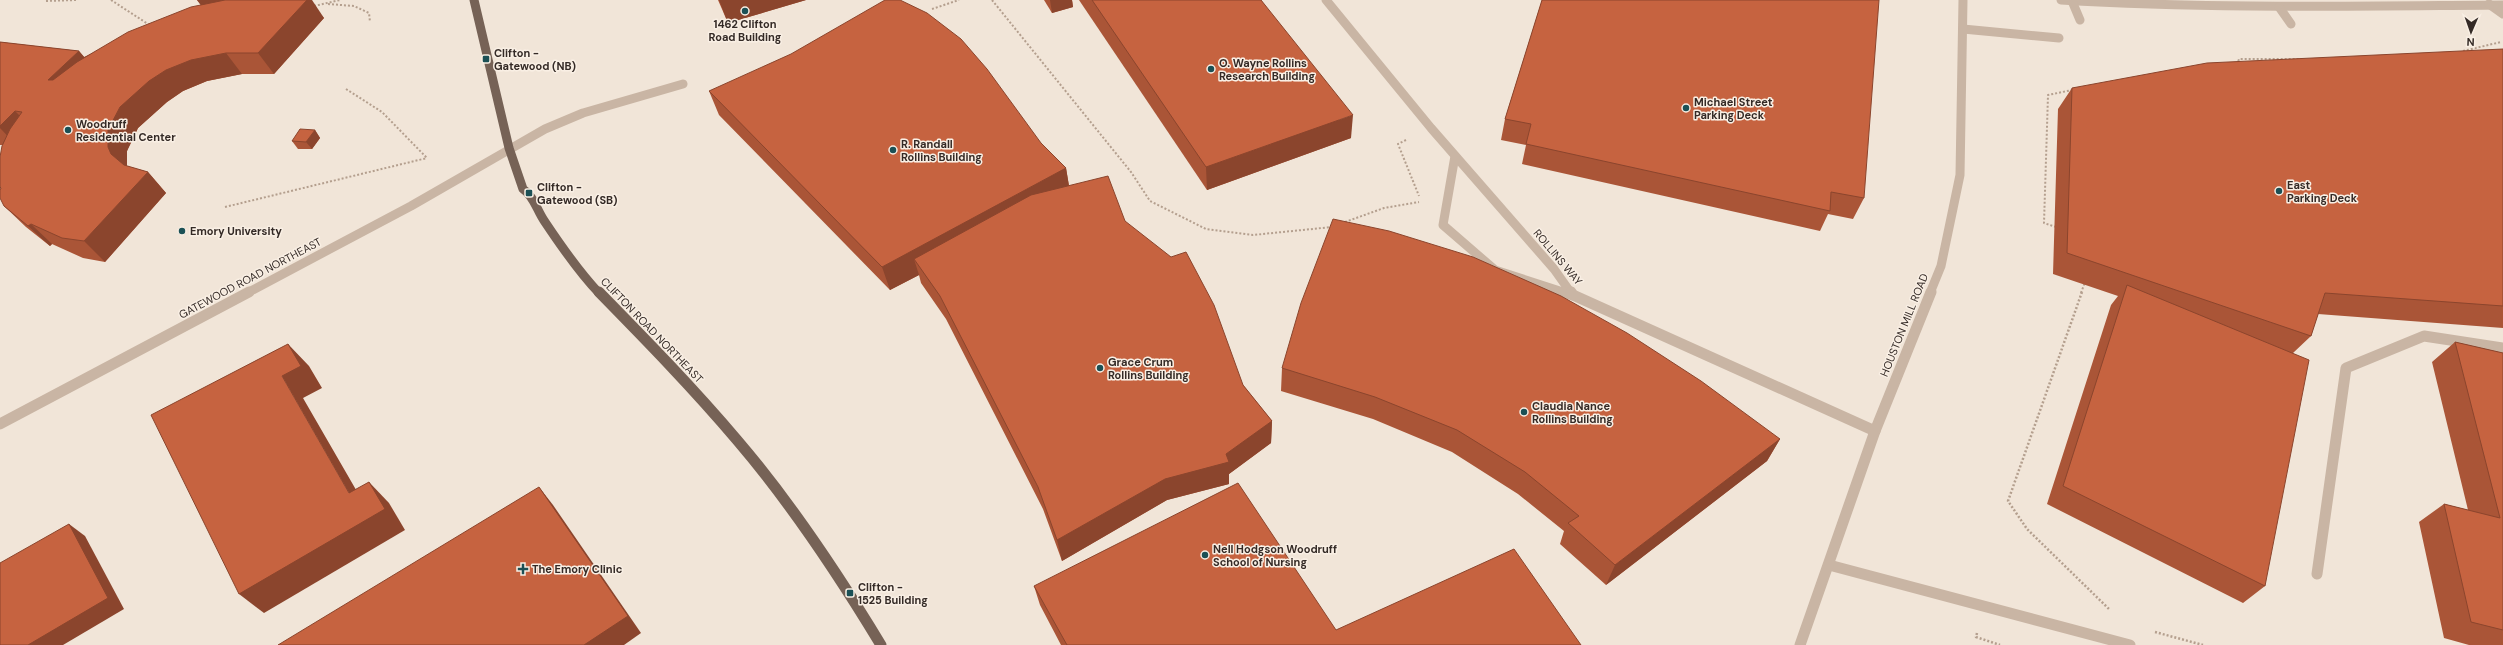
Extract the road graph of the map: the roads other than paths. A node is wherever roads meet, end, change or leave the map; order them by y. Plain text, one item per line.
1 (474, 0) edge
2 (1326, 0) edge
3 (1963, 0) edge
4 (2062, 0) edge
5 (2072, 1) junction
6 (2488, 3) edge
7 (2503, 5) edge
8 (2279, 7) junction
9 (2503, 14) edge
10 (2080, 20) dead end
11 (2291, 24) dead end
12 (1964, 29) junction
13 (2059, 38) dead end
14 (683, 84) dead end
15 (509, 148) junction
16 (1455, 156) junction
17 (1573, 295) junction
18 (2503, 348) edge
19 (0, 424) edge
20 (1875, 431) junction
21 (1829, 565) junction
22 (2317, 574) dead end
23 (881, 645) edge
24 (1800, 645) edge
25 (2130, 645) edge

1 - 15 main road, CLIFTON ROAD NORTHEAST
2 - 16 street, ROLLINS WAY
3 - 12 street, HOUSTON MILL ROAD
4 - 5 street
5 - 8 street
5 - 10 street
6 - 7 street
6 - 8 street
6 - 9 street
8 - 11 street
12 - 13 street
12 - 20 street, HOUSTON MILL ROAD
14 - 15 street, GATEWOOD ROAD NORTHEAST
15 - 19 street, GATEWOOD ROAD NORTHEAST
15 - 23 main road, CLIFTON ROAD NORTHEAST
16 - 17 street, ROLLINS WAY
16 - 17 street
17 - 20 street, ROLLINS WAY
18 - 22 street
20 - 21 street, HOUSTON MILL ROAD
21 - 24 street, HOUSTON MILL ROAD
21 - 25 street

